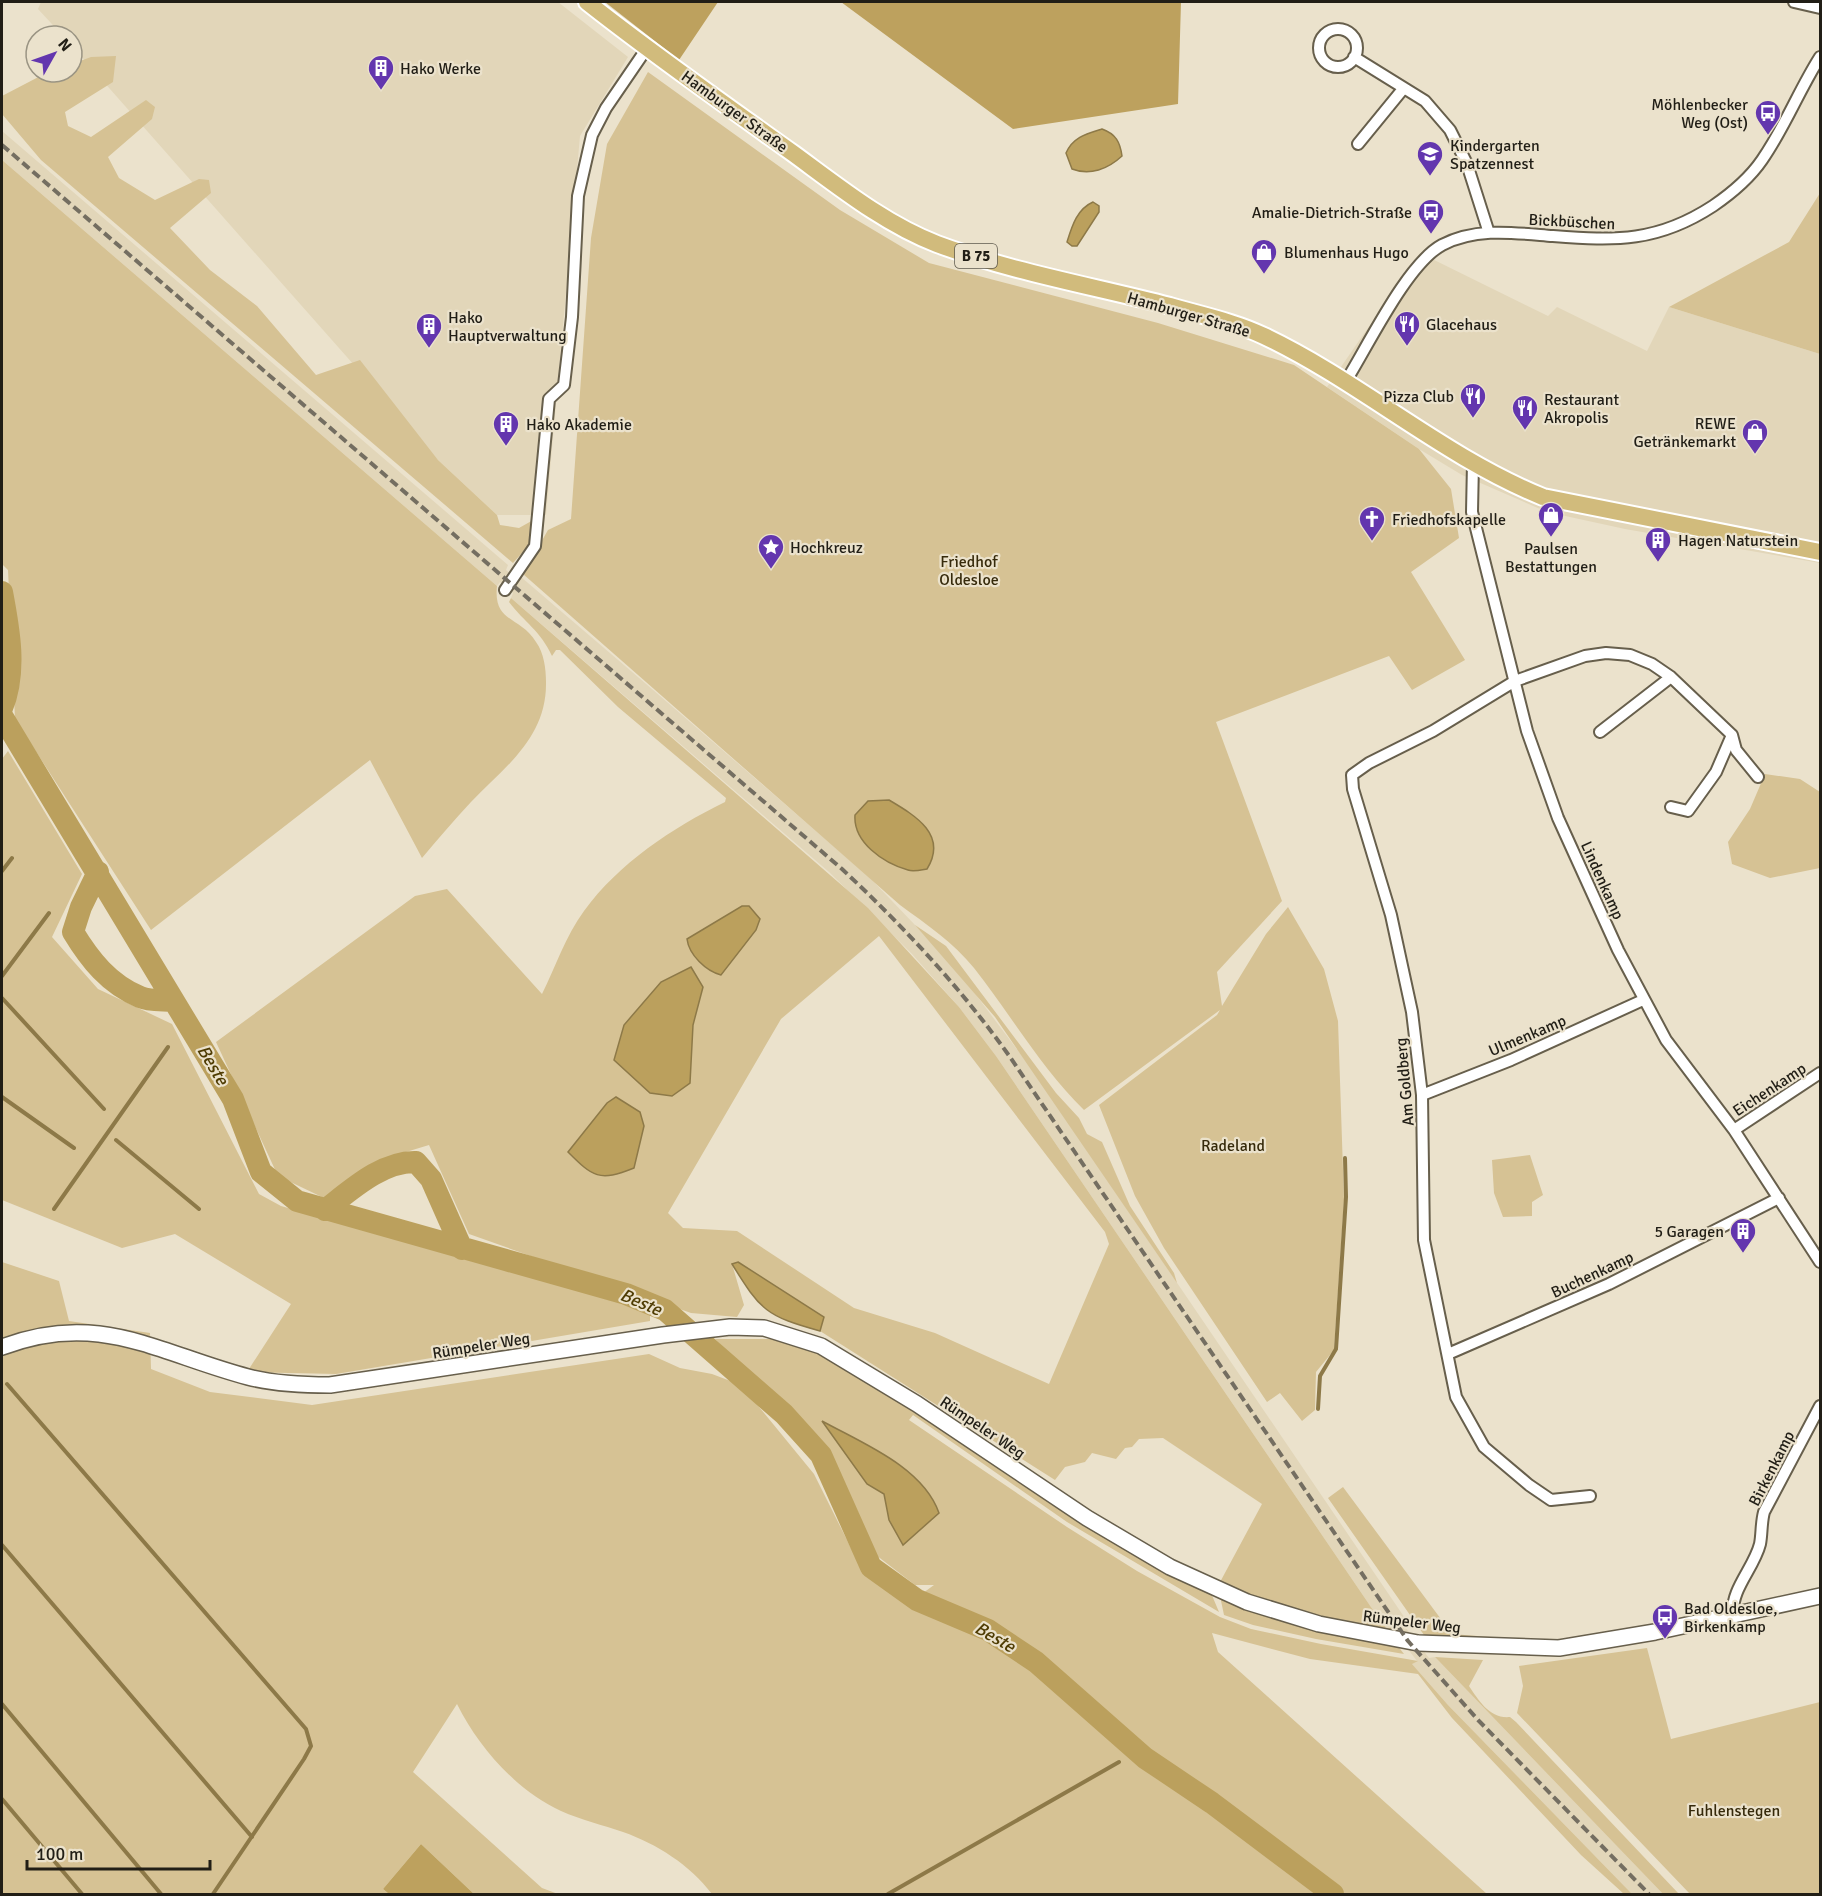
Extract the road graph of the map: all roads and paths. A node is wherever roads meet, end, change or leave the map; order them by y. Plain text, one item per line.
1 (587, 2) edge
2 (1794, 2) edge
3 (1821, 8) edge
4 (647, 48) junction
5 (1354, 57) dead end
6 (1821, 57) edge
7 (1403, 89) junction
8 (1358, 144) dead end
9 (1488, 230) junction
10 (1346, 381) junction
11 (1473, 463) junction
12 (1821, 552) edge
13 (505, 590) dead end
14 (1671, 677) junction
15 (1515, 681) junction
16 (1600, 732) dead end
17 (1732, 735) junction
18 (1758, 777) dead end
19 (1671, 807) dead end
20 (1643, 1000) junction
21 (1821, 1073) edge
22 (1422, 1095) junction
23 (1734, 1130) junction
24 (1779, 1198) junction
25 (1820, 1259) edge
26 (2, 1347) edge
27 (1448, 1354) junction
28 (1821, 1406) edge
29 (1590, 1496) dead end
30 (1821, 1596) edge
31 (1733, 1614) junction

1 - 4 main road, Hamburger Straße / B 75
2 - 3 street
4 - 10 main road, Hamburger Straße / B 75
4 - 13 street
5 - 7 street
6 - 9 street, Bickbüschen
7 - 8 street
7 - 9 street
9 - 10 street, Bickbüschen
10 - 11 main road, Hamburger Straße / B 75
11 - 12 main road, Hamburger Straße / B 75
11 - 15 street, Lindenkamp
14 - 15 street
14 - 16 street
14 - 17 street
15 - 20 street, Lindenkamp
15 - 22 street, Am Goldberg
17 - 18 street
17 - 19 street
20 - 22 street, Ulmenkamp
20 - 23 street, Lindenkamp
21 - 23 street, Eichenkamp
22 - 27 street, Am Goldberg
23 - 24 street, Lindenkamp
24 - 25 street, Lindenkamp
24 - 27 street, Buchenkamp
26 - 31 street, Rümpeler Weg
27 - 29 street, Am Goldberg
28 - 31 street, Birkenkamp
30 - 31 street, Rümpeler Weg

